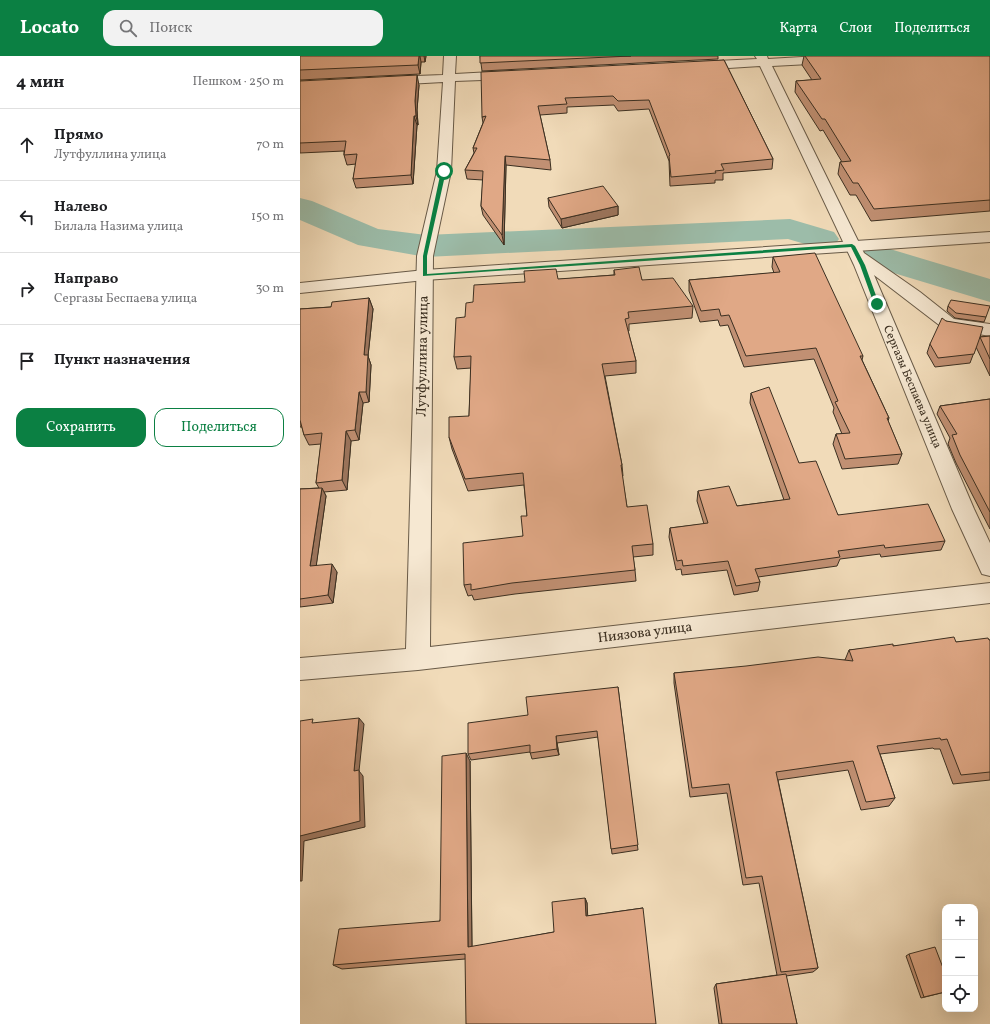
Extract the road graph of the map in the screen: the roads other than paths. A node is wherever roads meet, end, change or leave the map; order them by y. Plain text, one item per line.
1 (450, 56) edge
2 (885, 56) edge
3 (763, 59) edge
4 (686, 67) edge
5 (520, 74) edge
6 (449, 78) junction
7 (378, 81) edge
8 (990, 237) edge
9 (855, 250) junction
10 (425, 266) junction
11 (300, 288) edge
12 (990, 330) edge
13 (990, 567) edge
14 (990, 593) edge
15 (418, 659) junction
16 (300, 669) edge

1 - 6 street, Лутфуллина улица
2 - 3 street
3 - 4 street
3 - 9 street, Сергазы Беспаева улица
5 - 6 street
6 - 7 street
6 - 10 street, Лутфуллина улица
8 - 9 street
9 - 10 street
9 - 12 street
9 - 13 street, Сергазы Беспаева улица
10 - 11 street
10 - 15 street, Лутфуллина улица
14 - 15 street, Ниязова улица
15 - 16 street, Ниязова улица

